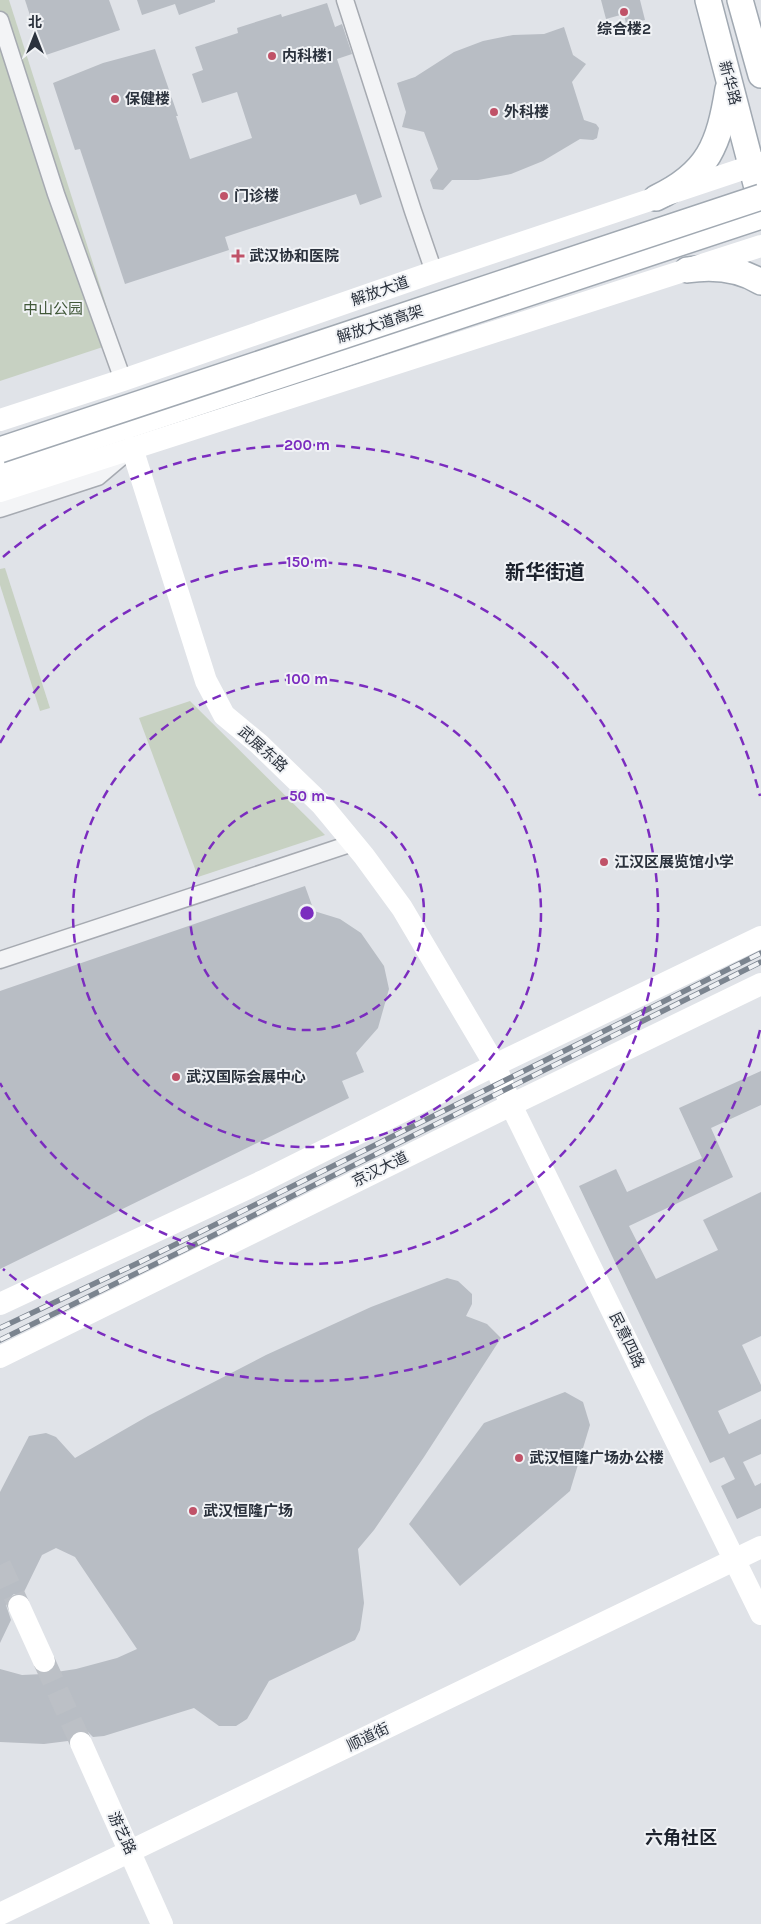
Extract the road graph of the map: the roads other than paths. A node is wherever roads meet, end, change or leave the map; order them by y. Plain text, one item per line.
1 (345, 0) edge
2 (708, 0) edge
3 (740, 0) edge
4 (0, 20) edge
5 (761, 75) edge
6 (729, 79) junction
7 (756, 165) edge
8 (761, 197) edge
9 (656, 198) junction
10 (761, 203) edge
11 (761, 216) edge
12 (761, 246) edge
13 (687, 270) junction
14 (434, 272) junction
15 (761, 282) edge
16 (123, 380) junction
17 (0, 420) edge
18 (132, 448) junction
19 (0, 450) edge
20 (0, 468) edge
21 (0, 491) edge
22 (0, 509) edge
23 (353, 843) junction
24 (761, 937) edge
25 (0, 960) edge
26 (761, 984) edge
27 (495, 1065) junction
28 (511, 1104) junction
29 (0, 1304) edge
30 (0, 1357) edge
31 (761, 1547) edge
32 (736, 1560) junction
33 (19, 1606) tunnel mouth
34 (761, 1614) edge
35 (44, 1661) tunnel mouth
36 (81, 1743) tunnel mouth
37 (131, 1852) junction
38 (0, 1914) edge
39 (162, 1924) edge

1 - 14 street
2 - 6 main road, 新华路
3 - 5 main road
4 - 16 street
6 - 7 main road, 新华路
6 - 9 main road
7 - 9 main road, 解放大道
7 - 10 main road, 新华路
8 - 19 main road, 解放大道高架, bridge
9 - 14 main road, 解放大道
11 - 20 main road, 解放大道高架
12 - 13 main road
13 - 15 main road
13 - 18 main road
14 - 16 main road, 解放大道
16 - 17 main road, 解放大道
18 - 21 main road
18 - 22 street
18 - 23 main road, 武展东路
23 - 25 street
23 - 27 main road, 武展东路
24 - 27 main road
26 - 28 main road, 京汉大道
27 - 28 main road, 民意四路
27 - 29 main road
28 - 30 main road, 京汉大道
28 - 32 main road, 民意四路
31 - 32 main road, 顺道街
32 - 34 main road, 民意四路
32 - 37 main road, 顺道街
33 - 35 main road
36 - 37 main road, 游艺路
37 - 38 main road, 顺道街
37 - 39 main road, 游艺路

